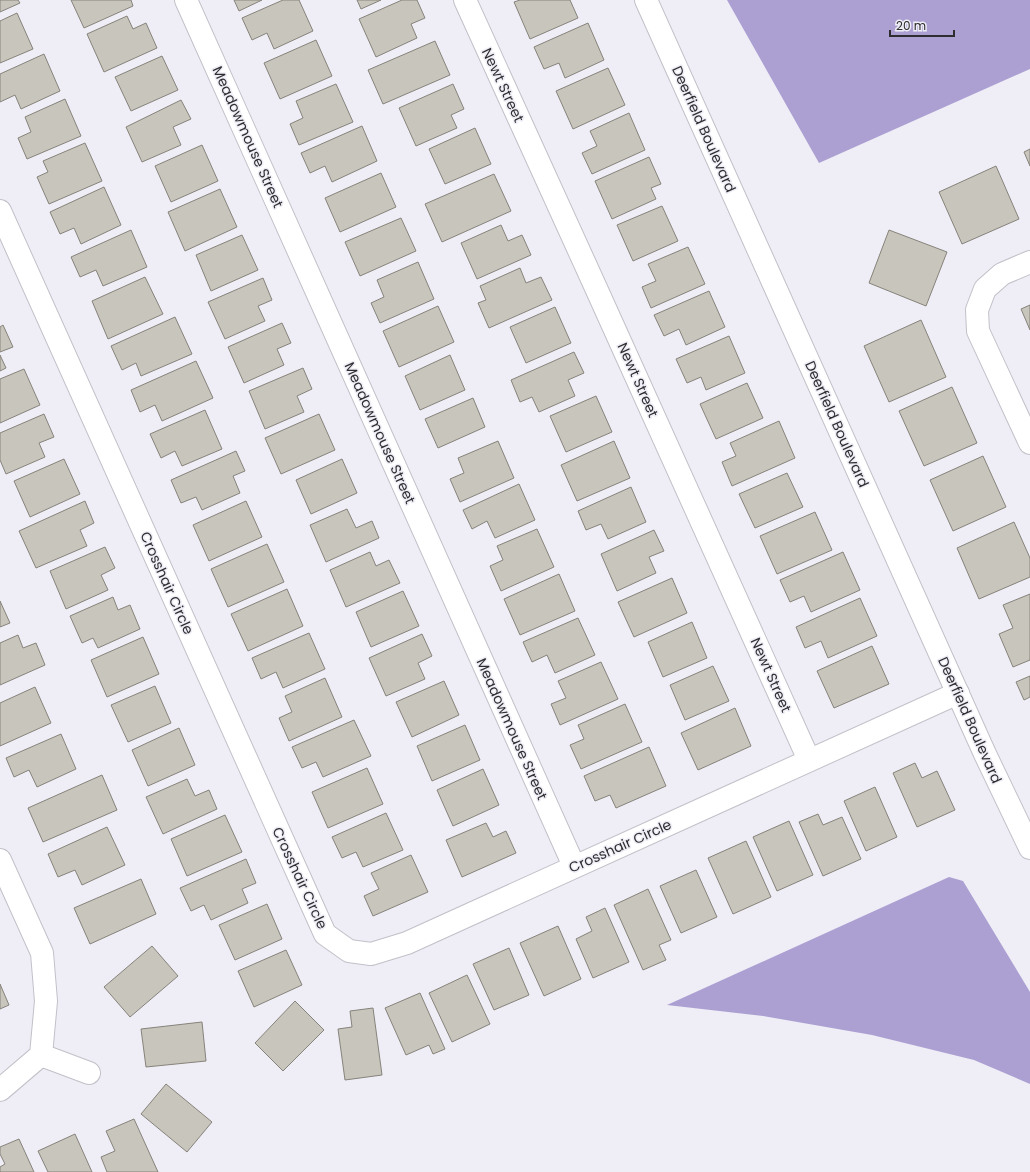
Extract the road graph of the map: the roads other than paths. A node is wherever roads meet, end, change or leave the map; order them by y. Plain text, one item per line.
1 (186, 0) edge
2 (465, 0) edge
3 (646, 0) edge
4 (0, 211) edge
5 (1030, 262) edge
6 (1030, 444) edge
7 (958, 693) junction
8 (809, 760) junction
9 (1030, 848) edge
10 (0, 860) edge
11 (574, 866) junction
12 (41, 1055) junction
13 (89, 1073) dead end
14 (0, 1090) edge

1 - 11 street, Meadowmouse Street
2 - 8 street, Newt Street
3 - 7 street, Deerfield Boulevard
4 - 11 street, Crosshair Circle
5 - 6 street
7 - 8 street, Crosshair Circle
7 - 9 street, Deerfield Boulevard
8 - 11 street, Crosshair Circle
10 - 12 street
12 - 13 street
12 - 14 street

